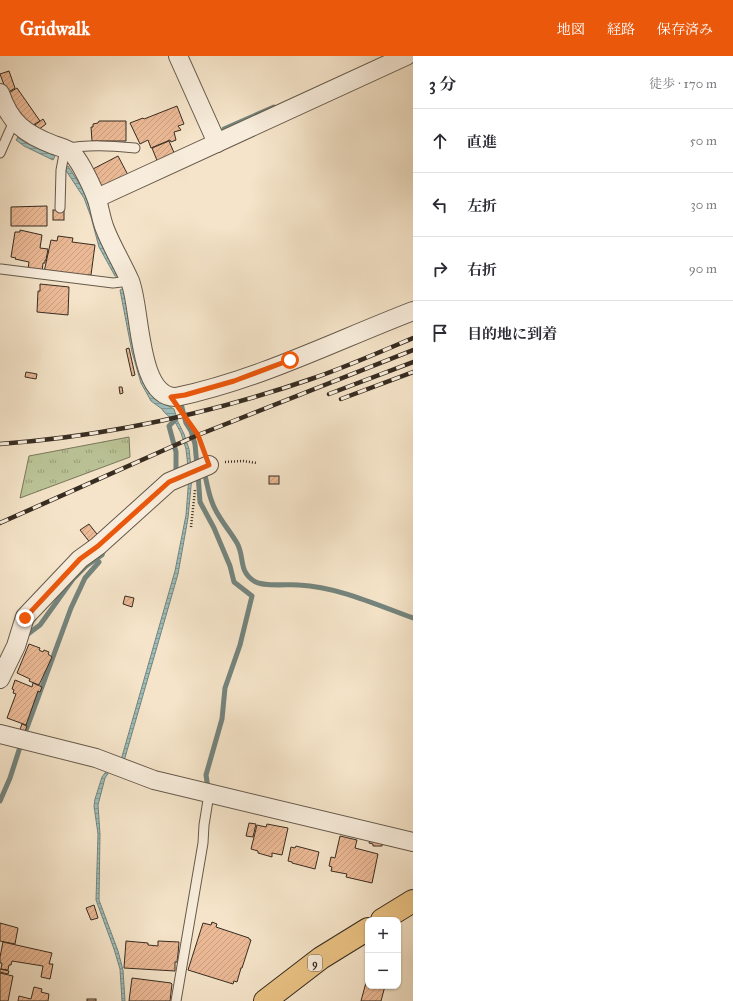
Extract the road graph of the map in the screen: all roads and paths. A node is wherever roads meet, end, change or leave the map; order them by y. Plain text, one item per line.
1 (178, 56) edge
2 (406, 56) edge
3 (0, 93) edge
4 (17, 123) junction
5 (217, 143) junction
6 (135, 148) dead end
7 (65, 149) junction
8 (0, 153) edge
9 (97, 198) junction
10 (60, 208) dead end
11 (1, 269) dead end
12 (130, 281) junction
13 (413, 311) edge
14 (171, 397) junction
15 (257, 463) dead end
16 (202, 468) junction
17 (191, 527) dead end
18 (0, 679) edge
19 (0, 734) edge
20 (209, 794) junction
21 (413, 842) edge
22 (413, 901) edge
23 (387, 917) edge
24 (365, 930) edge
25 (176, 1001) edge
26 (265, 1001) edge

1 - 5 street
2 - 5 street
3 - 4 street
4 - 7 street
4 - 8 lane
5 - 9 street
6 - 7 lane
7 - 9 street
7 - 10 lane
9 - 12 street
11 - 12 lane
12 - 14 street
13 - 14 street
14 - 16 path
15 - 16 path
16 - 17 path
16 - 18 street
19 - 20 street
20 - 21 street
20 - 25 lane
22 - 23 highway
24 - 26 highway, 9

